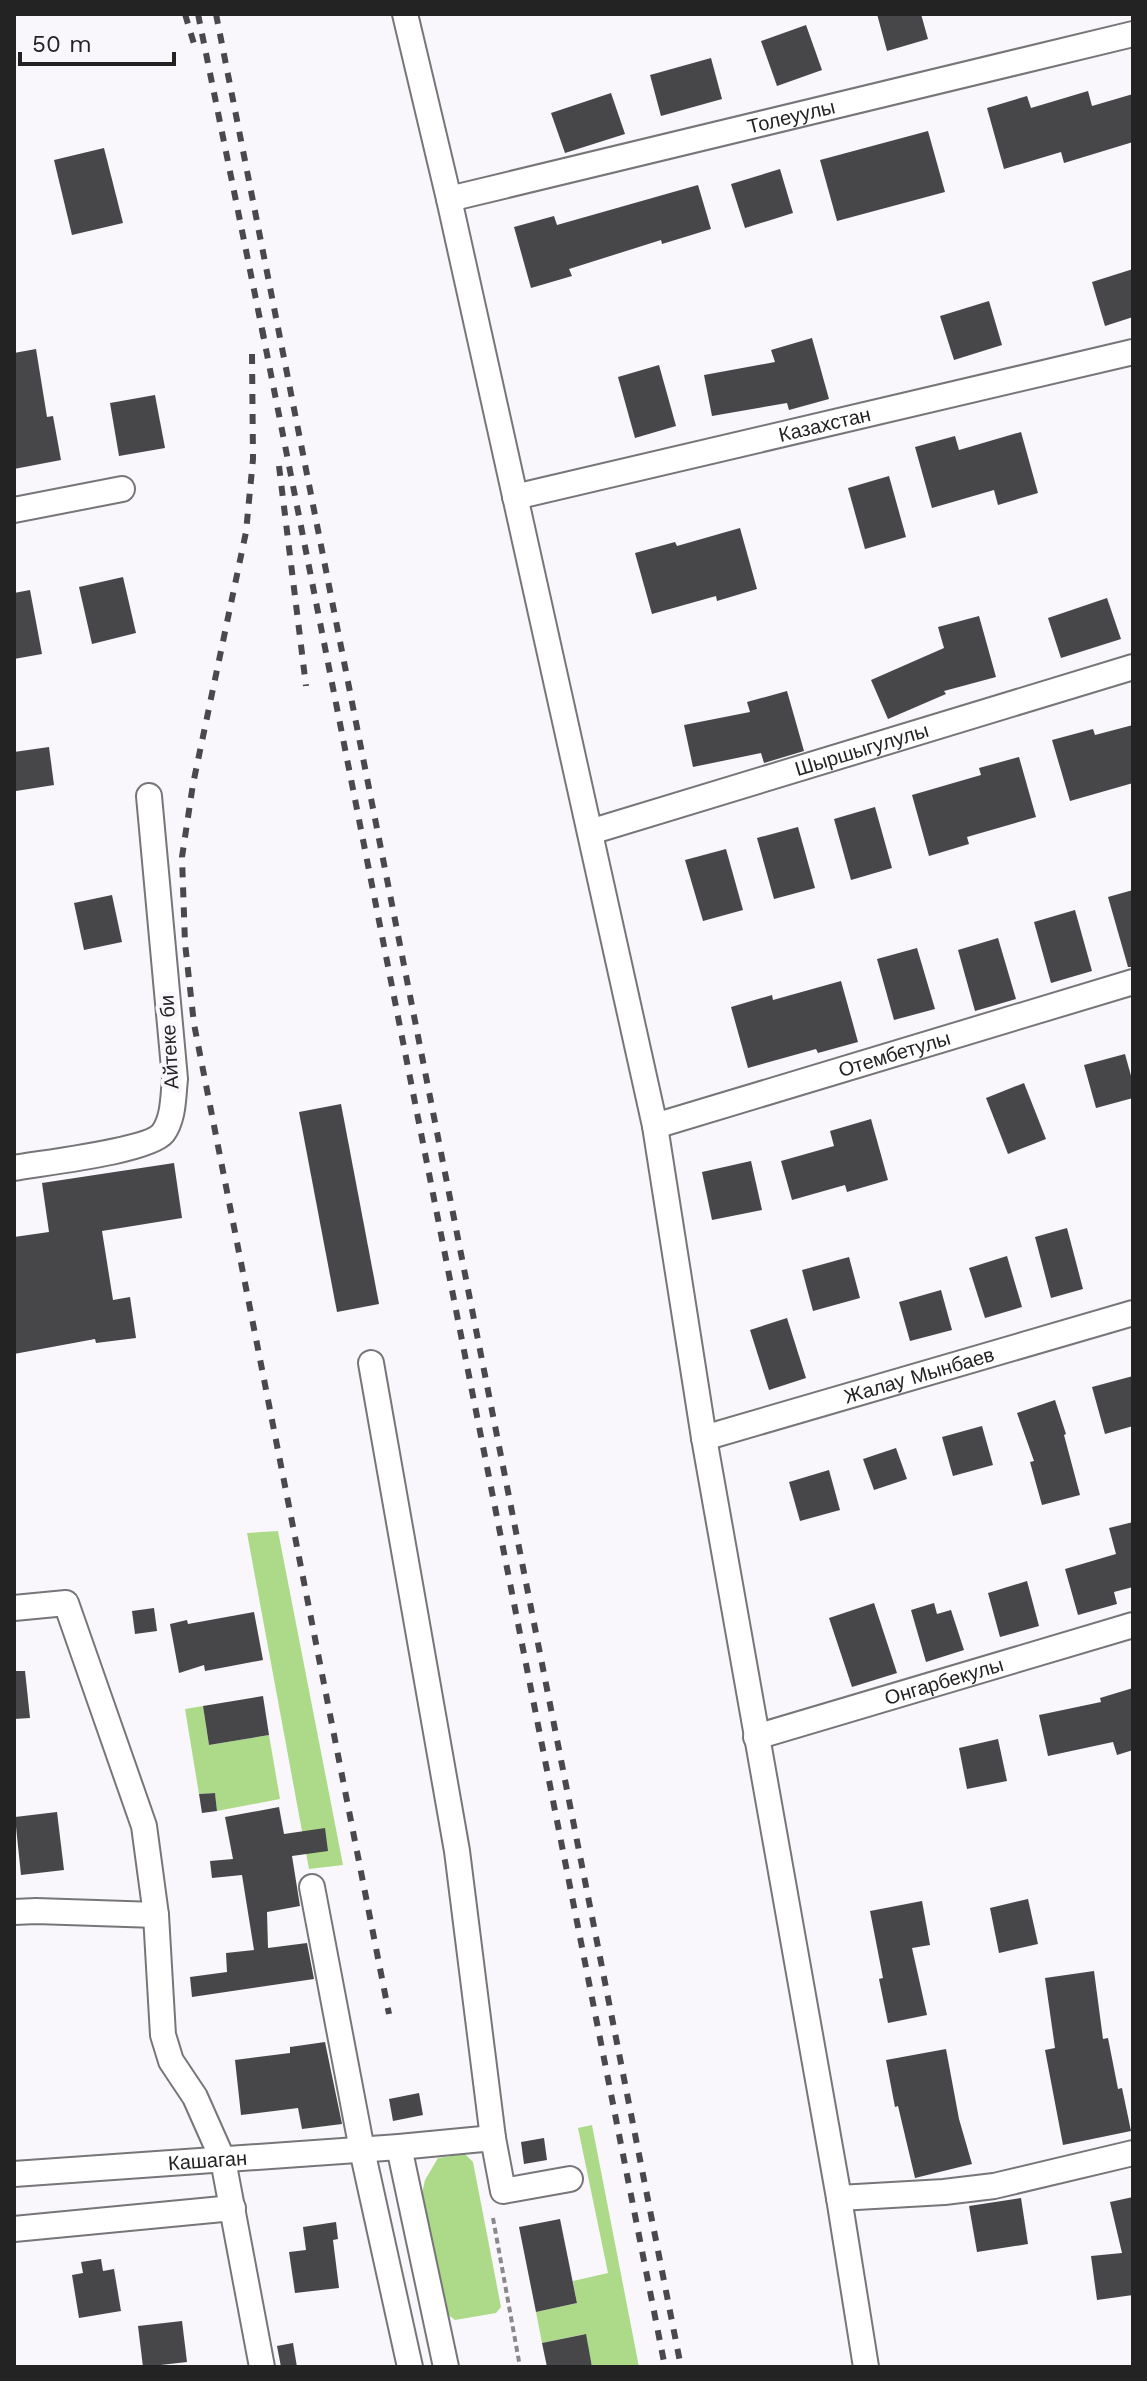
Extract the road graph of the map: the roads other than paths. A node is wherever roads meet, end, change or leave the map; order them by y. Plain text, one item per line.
1 (405, 14) edge
2 (1133, 34) edge
3 (449, 199) junction
4 (1133, 352) edge
5 (122, 489) dead end
6 (515, 497) junction
7 (14, 510) edge
8 (1133, 667) edge
9 (149, 796) dead end
10 (590, 832) junction
11 (1133, 982) edge
12 (655, 1126) junction
13 (14, 1168) edge
14 (1133, 1313) edge
15 (371, 1363) dead end
16 (704, 1438) junction
17 (14, 1608) edge
18 (1133, 1625) edge
19 (756, 1737) junction
20 (312, 1887) dead end
21 (14, 1912) edge
22 (156, 1915) junction
23 (493, 2138) junction
24 (399, 2147) junction
25 (362, 2150) junction
26 (1133, 2153) edge
27 (223, 2160) junction
28 (14, 2174) edge
29 (570, 2179) dead end
30 (839, 2198) junction
31 (233, 2208) junction
32 (14, 2229) edge
33 (438, 2327) junction
34 (262, 2367) edge
35 (410, 2367) edge
36 (446, 2367) edge
37 (463, 2367) edge
38 (866, 2367) edge

1 - 3 street
2 - 3 street, Толеуулы
3 - 6 street
4 - 6 street, Казахстан
5 - 7 street
6 - 10 street
8 - 10 street, Шыршыгулулы
9 - 13 street, Айтеке би
10 - 12 street
11 - 12 street, Отембетулы
12 - 16 street
14 - 16 street, Жалау Мынбаев
15 - 23 street
16 - 19 street
17 - 22 street
18 - 19 street, Онгарбекулы
19 - 30 street
20 - 25 street
21 - 22 street
22 - 27 street
23 - 24 street, Кашаган
23 - 29 street
24 - 25 street, Кашаган
24 - 33 street
25 - 27 street, Кашаган
25 - 35 street
26 - 30 street
27 - 28 street, Кашаган
27 - 31 street
30 - 38 street
31 - 32 street
31 - 34 street
33 - 36 street
33 - 37 street

